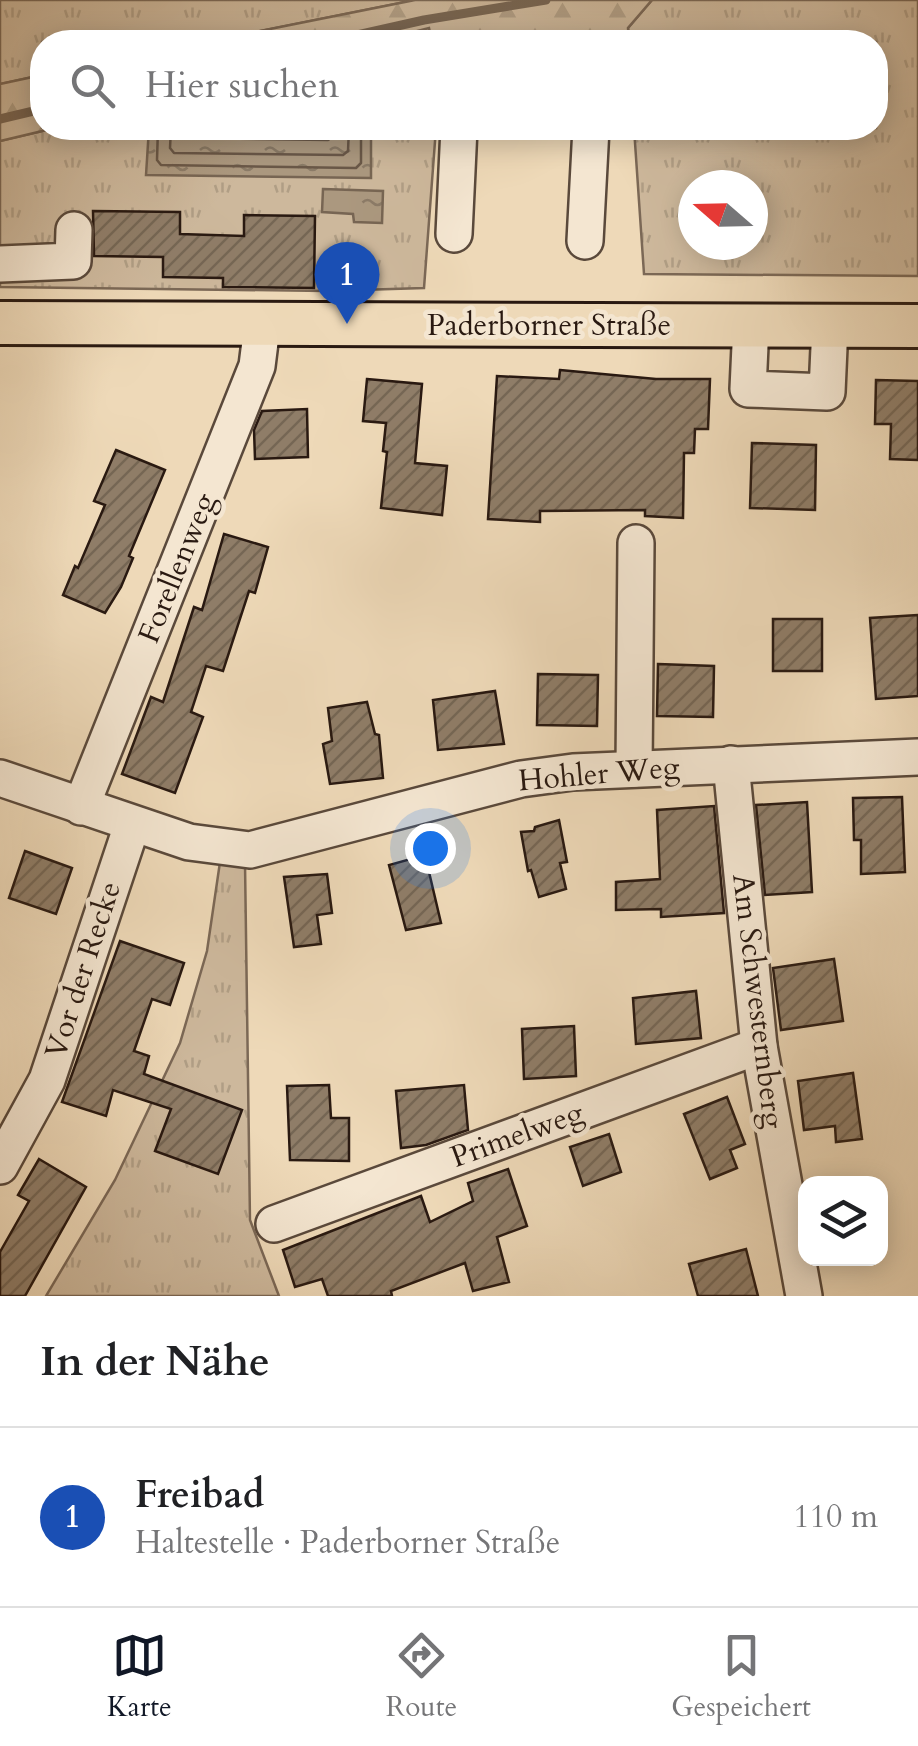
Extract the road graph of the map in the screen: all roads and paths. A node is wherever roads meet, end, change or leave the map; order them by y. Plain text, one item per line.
1 (459, 140) edge
2 (590, 140) edge
3 (74, 230) dead end
4 (454, 234) dead end
5 (585, 241) dead end
6 (0, 264) edge
7 (0, 323) edge
8 (751, 324) junction
9 (262, 326) junction
10 (830, 326) junction
11 (918, 326) edge
12 (636, 543) dead end
13 (918, 757) edge
14 (730, 764) junction
15 (634, 769) junction
16 (0, 778) edge
17 (81, 807) junction
18 (132, 825) junction
19 (759, 1046) junction
20 (0, 1166) edge
21 (274, 1224) dead end
22 (804, 1296) edge

1 - 4 street
2 - 5 street
3 - 6 street
7 - 9 main road, Paderborner Straße
8 - 9 main road, Paderborner Straße
8 - 10 main road, Paderborner Straße
8 - 10 street
9 - 17 street, Forellenweg
10 - 11 main road, Paderborner Straße
12 - 15 street
13 - 14 street, Hohler Weg
14 - 15 street, Hohler Weg
14 - 19 street, Am Schwesternberg
15 - 18 street, Hohler Weg
16 - 17 street, Hohler Weg
17 - 18 street, Hohler Weg
18 - 20 street, Vor der Recke
19 - 21 street, Primelweg
19 - 22 street, Am Schwesternberg

